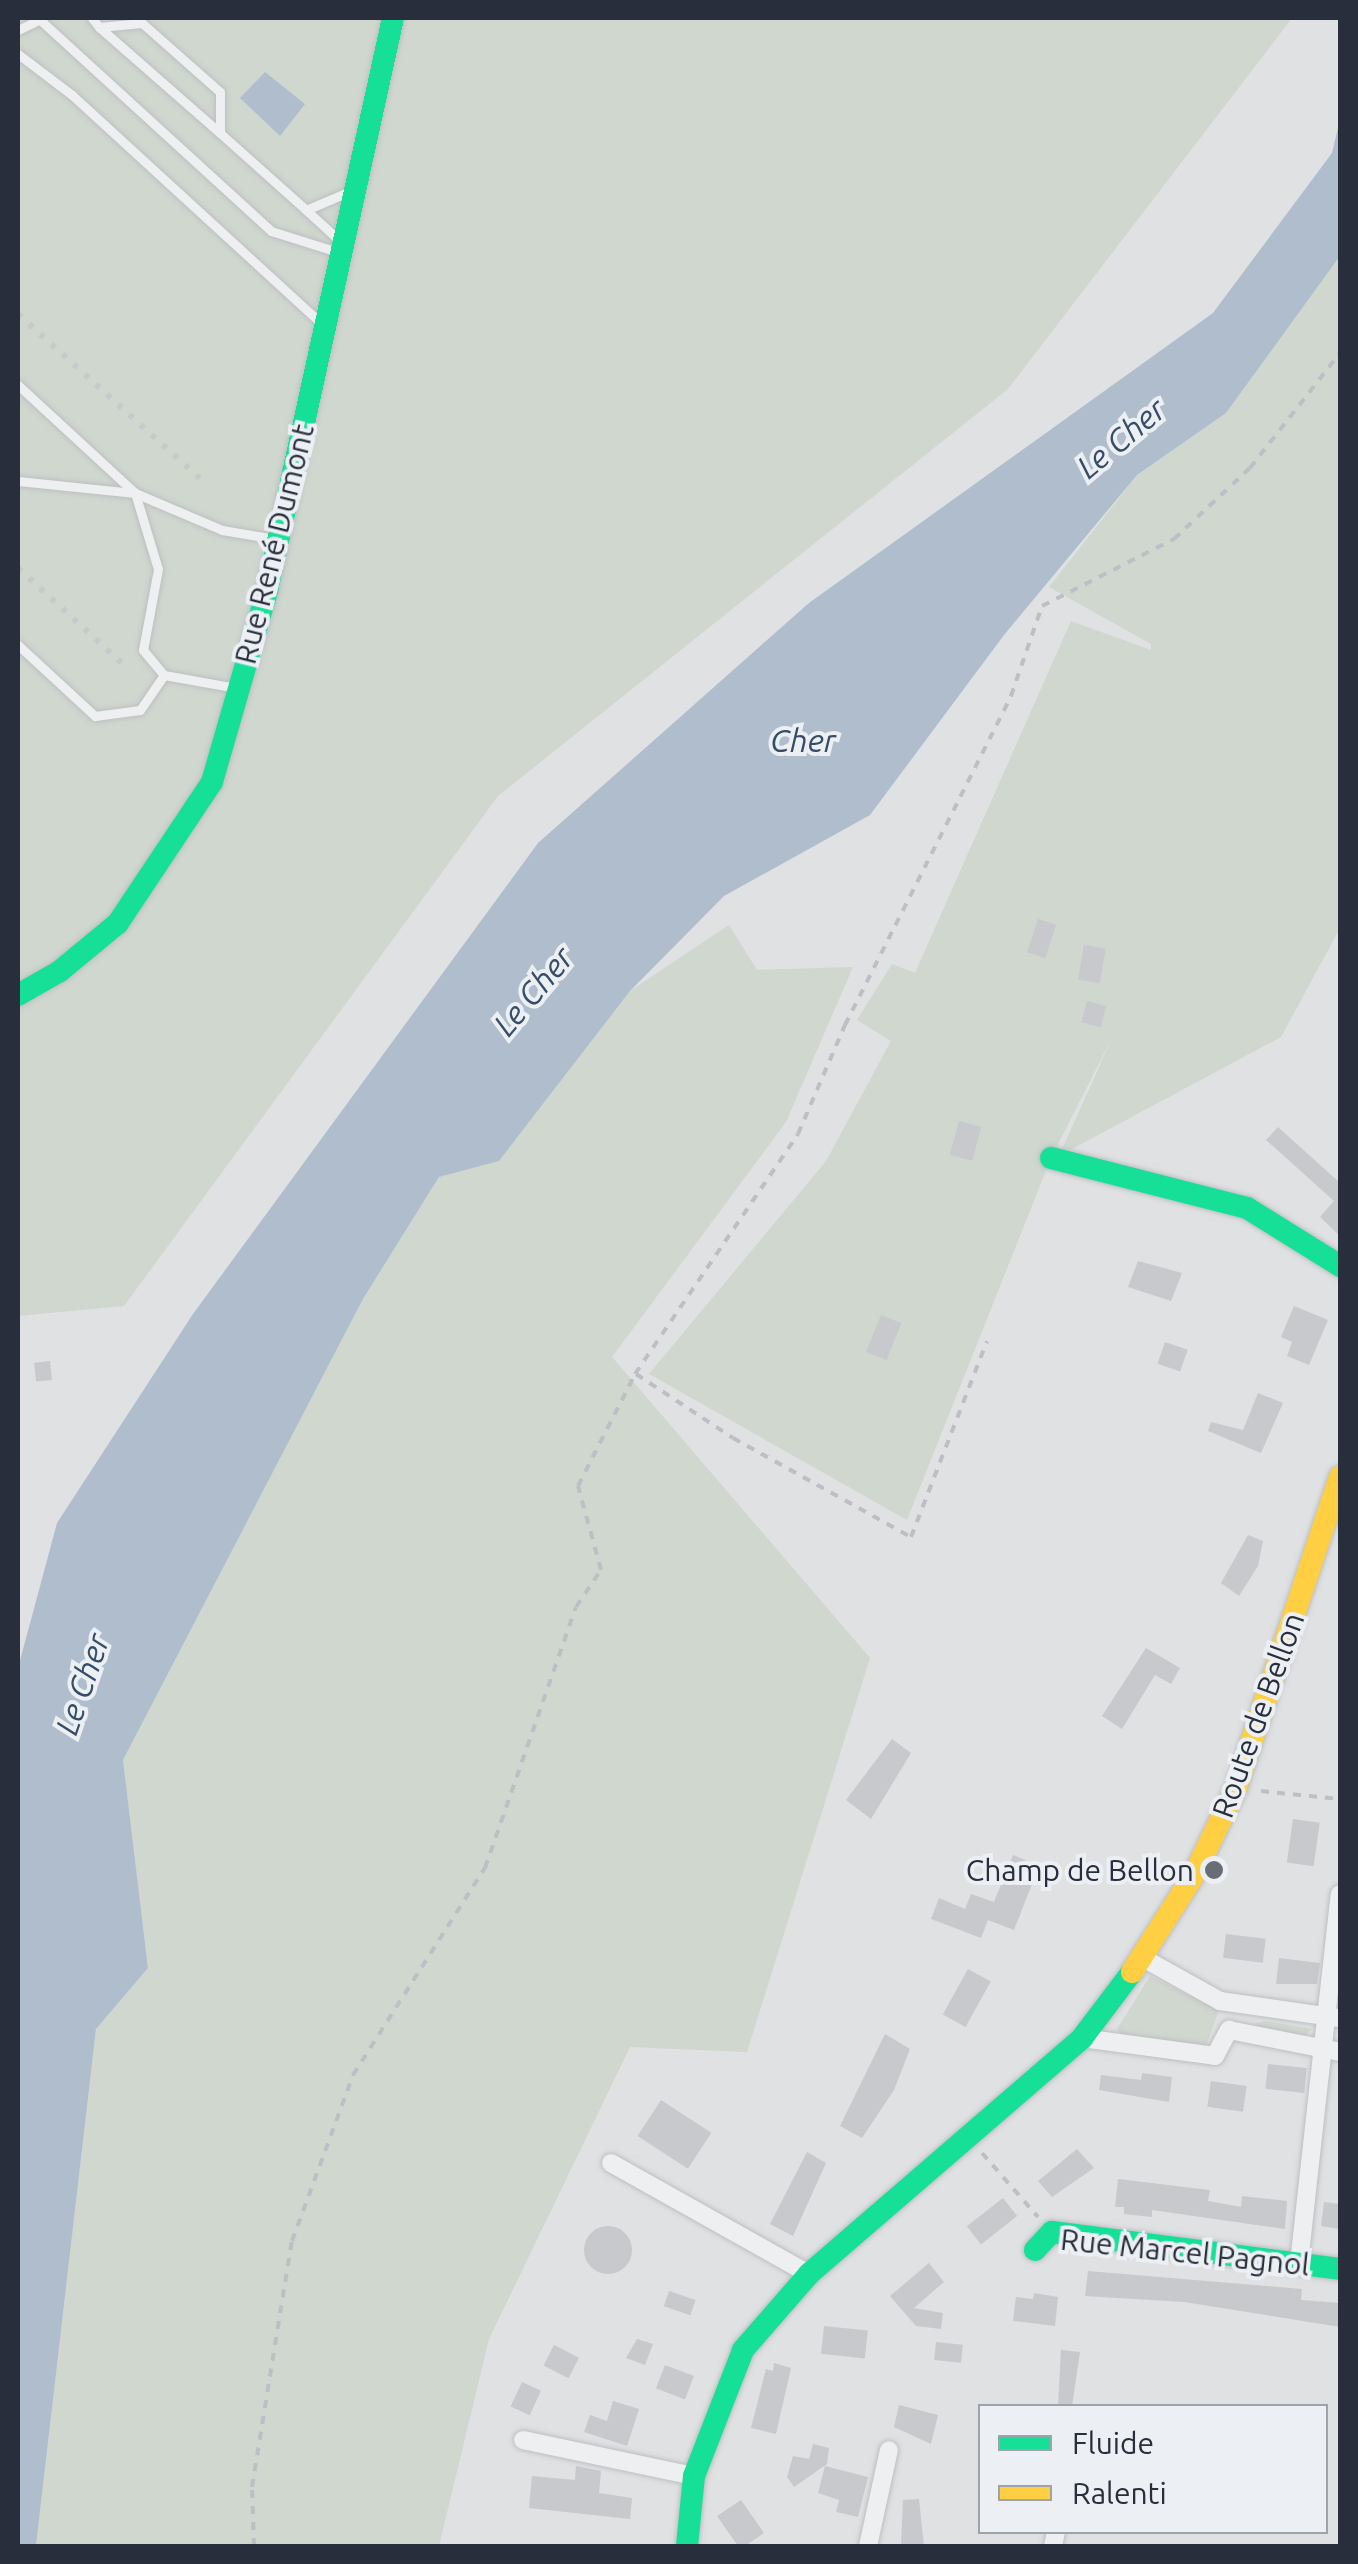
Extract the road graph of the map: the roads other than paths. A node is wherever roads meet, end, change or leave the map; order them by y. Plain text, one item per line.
1 (41, 18) edge
2 (92, 18) edge
3 (393, 18) edge
4 (99, 27) junction
5 (18, 30) edge
6 (18, 54) edge
7 (220, 133) junction
8 (355, 188) junction
9 (306, 210) junction
10 (342, 248) junction
11 (325, 326) junction
12 (18, 385) edge
13 (18, 481) edge
14 (135, 492) junction
15 (278, 540) junction
16 (18, 645) edge
17 (164, 676) junction
18 (239, 689) junction
19 (18, 995) edge
20 (1052, 1158) dead end
21 (1340, 1266) edge
22 (1340, 1477) edge
23 (1340, 1894) edge
24 (1143, 1958) junction
25 (1234, 2002) junction
26 (1334, 2017) edge
27 (1229, 2030) junction
28 (1082, 2038) junction
29 (1319, 2049) junction
30 (1340, 2052) edge
31 (610, 2163) dead end
32 (1035, 2250) dead end
33 (1300, 2263) junction
34 (1340, 2269) edge
35 (809, 2274) junction
36 (524, 2440) dead end
37 (889, 2450) dead end
38 (694, 2476) junction
39 (686, 2546) edge
40 (868, 2546) edge

1 - 5 lane
1 - 10 lane
2 - 4 lane
3 - 8 street, Rue René Dumont
4 - 7 lane
4 - 7 lane
6 - 11 lane
7 - 9 lane
8 - 9 lane
8 - 10 street, Rue René Dumont
9 - 10 lane
10 - 11 street, Rue René Dumont
11 - 15 street, Rue René Dumont
12 - 14 lane
13 - 14 lane
14 - 15 lane
14 - 17 lane
15 - 18 street, Rue René Dumont
16 - 17 lane
17 - 18 lane
18 - 19 street, Rue René Dumont
20 - 21 street
22 - 24 street, Route de Bellon
23 - 26 street
24 - 25 street
24 - 28 street, Route de Bellon
25 - 26 street
25 - 27 street
26 - 29 street
27 - 28 street
27 - 29 street
28 - 35 street, Route de Bellon
29 - 30 street
29 - 33 street
31 - 35 street
32 - 33 street, Rue Marcel Pagnol
33 - 34 street, Rue Marcel Pagnol
35 - 38 street, Route de Bellon
36 - 38 street
37 - 40 street
38 - 39 street, Route de Bellon

